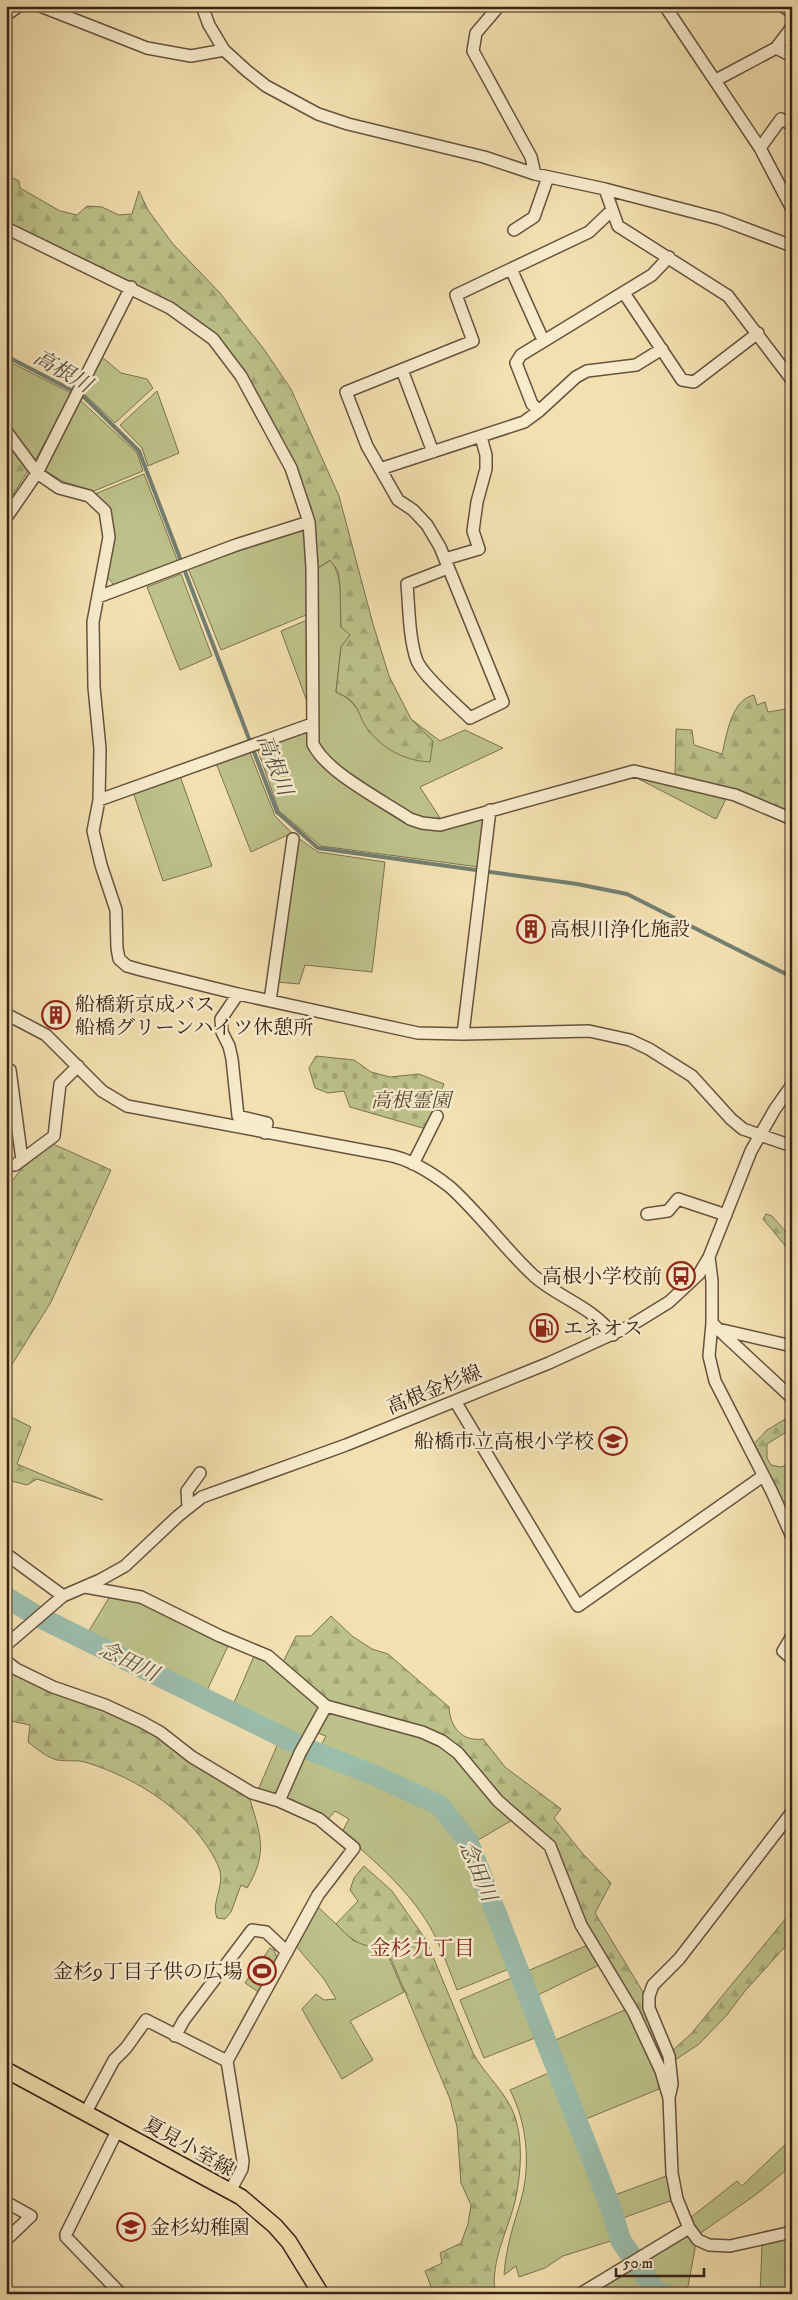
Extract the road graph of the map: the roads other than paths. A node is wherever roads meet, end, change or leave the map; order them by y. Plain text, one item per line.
1 (19, 6) edge
2 (40, 6) edge
3 (202, 6) edge
4 (499, 6) edge
5 (665, 6) edge
6 (782, 6) edge
7 (792, 12) edge
8 (6, 15) edge
9 (792, 27) edge
10 (776, 48) junction
11 (224, 50) junction
12 (792, 56) edge
13 (716, 80) junction
14 (792, 125) edge
15 (760, 148) junction
16 (535, 174) junction
17 (548, 177) junction
18 (605, 190) junction
19 (792, 209) edge
20 (611, 211) junction
21 (6, 228) edge
22 (514, 230) dead end
23 (792, 246) edge
24 (669, 257) junction
25 (511, 269) junction
26 (130, 287) junction
27 (624, 293) junction
28 (758, 333) junction
29 (543, 340) junction
30 (662, 349) junction
31 (402, 370) junction
32 (792, 380) edge
33 (539, 411) junction
34 (6, 431) edge
35 (481, 436) junction
36 (433, 452) junction
37 (380, 469) junction
38 (37, 473) junction
39 (6, 518) edge
40 (309, 522) junction
41 (447, 564) junction
42 (98, 597) junction
43 (312, 724) junction
44 (99, 800) junction
45 (490, 810) junction
46 (792, 819) edge
47 (293, 839) dead end
48 (238, 994) junction
49 (270, 1001) junction
50 (7, 1012) edge
51 (463, 1034) junction
52 (78, 1066) junction
53 (6, 1069) edge
54 (792, 1085) edge
55 (437, 1116) dead end
56 (265, 1133) junction
57 (760, 1134) junction
58 (792, 1146) edge
59 (413, 1164) junction
60 (647, 1214) dead end
61 (726, 1215) junction
62 (709, 1257) junction
63 (715, 1326) junction
64 (613, 1335) junction
65 (792, 1346) edge
66 (792, 1398) edge
67 (455, 1401) junction
68 (200, 1474) dead end
69 (763, 1476) junction
70 (188, 1508) junction
71 (792, 1537) edge
72 (6, 1554) edge
73 (85, 1586) junction
74 (59, 1598) junction
75 (792, 1636) edge
76 (6, 1645) edge
77 (792, 1659) edge
78 (6, 1661) edge
79 (326, 1706) junction
80 (279, 1801) junction
81 (792, 1812) edge
82 (287, 1952) junction
83 (175, 2036) junction
84 (227, 2060) junction
85 (6, 2070) edge
86 (669, 2098) junction
87 (86, 2112) junction
88 (118, 2129) junction
89 (230, 2191) junction
90 (6, 2202) edge
91 (689, 2228) junction
92 (792, 2232) edge
93 (6, 2240) edge
94 (121, 2294) edge
95 (320, 2294) edge
96 (580, 2294) edge

1 - 8 street
2 - 11 street
3 - 11 street
4 - 16 street
5 - 13 street
6 - 7 street
9 - 10 street
10 - 12 street
10 - 13 street
11 - 16 street
13 - 15 street
14 - 15 street
15 - 19 street
16 - 17 street
17 - 18 street
17 - 22 street
18 - 20 street
18 - 23 street
20 - 24 street
20 - 25 street
21 - 26 street
24 - 27 street
24 - 28 street
25 - 29 street
25 - 31 street
26 - 38 street
26 - 40 street
27 - 29 street
27 - 30 street
28 - 30 street
28 - 32 street
29 - 33 street
30 - 33 street
31 - 36 street
31 - 37 street
33 - 35 street
34 - 38 street
35 - 36 street
35 - 41 street
36 - 37 street
37 - 41 street
38 - 39 street
38 - 42 street
40 - 42 street
40 - 43 street
41 - 41 street
42 - 44 street
43 - 44 street
43 - 45 street
44 - 48 street
45 - 46 street
45 - 51 street
47 - 49 street
48 - 49 street
48 - 56 street
49 - 51 street
50 - 52 street
51 - 57 street
52 - 53 street
52 - 56 street
54 - 57 street, 高根金杉線
55 - 59 street
56 - 59 street
57 - 58 street
57 - 61 street, 高根金杉線
59 - 64 street
60 - 61 street
61 - 62 street, 高根金杉線
62 - 63 street
62 - 64 street, 高根金杉線
63 - 65 street
63 - 66 street
63 - 69 street
64 - 67 street, 高根金杉線
67 - 69 street
67 - 70 street, 高根金杉線
68 - 70 street
69 - 71 street
70 - 73 street, 高根金杉線
72 - 74 street
73 - 74 street, 高根金杉線
73 - 79 street
74 - 76 street, 高根金杉線
75 - 77 street
78 - 80 street
79 - 80 street
79 - 86 street
80 - 82 street
81 - 86 street
82 - 83 street
82 - 84 street
83 - 84 street
83 - 87 street
84 - 89 street
85 - 87 main road, 夏見小室線
86 - 91 street
87 - 88 main road, 夏見小室線
88 - 89 main road, 夏見小室線
88 - 94 street
89 - 95 main road, 夏見小室線
90 - 93 street
91 - 92 street
91 - 96 street

